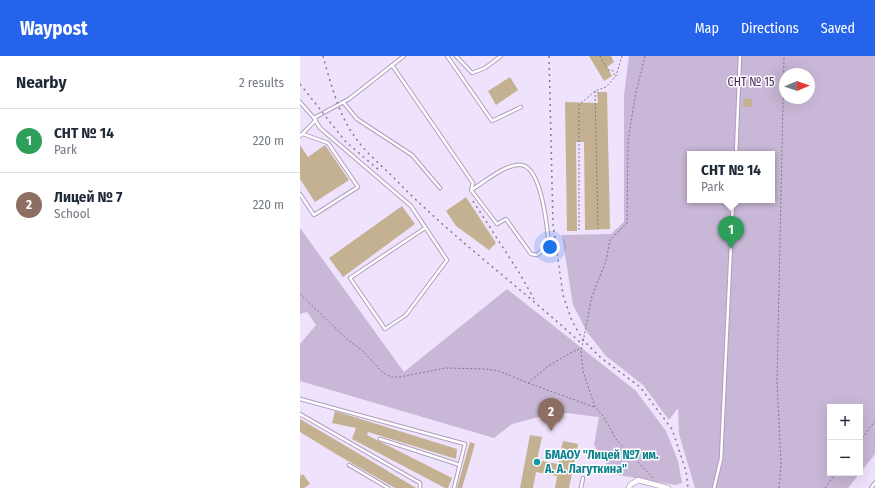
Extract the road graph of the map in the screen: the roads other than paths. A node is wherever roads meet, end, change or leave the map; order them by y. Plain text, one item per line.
1 (404, 56) edge
2 (447, 56) edge
3 (456, 56) edge
4 (501, 56) edge
5 (740, 56) edge
6 (392, 65) junction
7 (300, 102) edge
8 (343, 102) junction
9 (521, 107) dead end
10 (315, 119) junction
11 (303, 134) junction
12 (300, 136) edge
13 (736, 151) edge
14 (440, 188) dead end
15 (471, 190) junction
16 (300, 194) edge
17 (733, 203) edge
18 (425, 228) junction
19 (300, 399) edge
20 (300, 414) edge
21 (380, 440) dead end
22 (349, 465) dead end
23 (460, 465) junction
24 (583, 478) dead end
25 (875, 483) edge
26 (388, 488) edge
27 (420, 488) edge
28 (454, 488) edge
29 (581, 488) edge
30 (629, 488) edge
31 (668, 488) edge
32 (714, 488) edge
33 (871, 488) edge

1 - 6 lane
2 - 9 lane
3 - 4 lane
5 - 13 lane
6 - 8 lane
6 - 15 lane
7 - 10 lane
8 - 10 lane
8 - 14 lane
10 - 11 lane
10 - 18 lane
11 - 12 lane
11 - 16 lane
15 - 15 lane
17 - 32 lane
18 - 18 lane
19 - 23 lane
20 - 27 lane
21 - 23 lane
22 - 26 lane
23 - 28 lane
24 - 29 lane
25 - 33 lane
30 - 31 street

